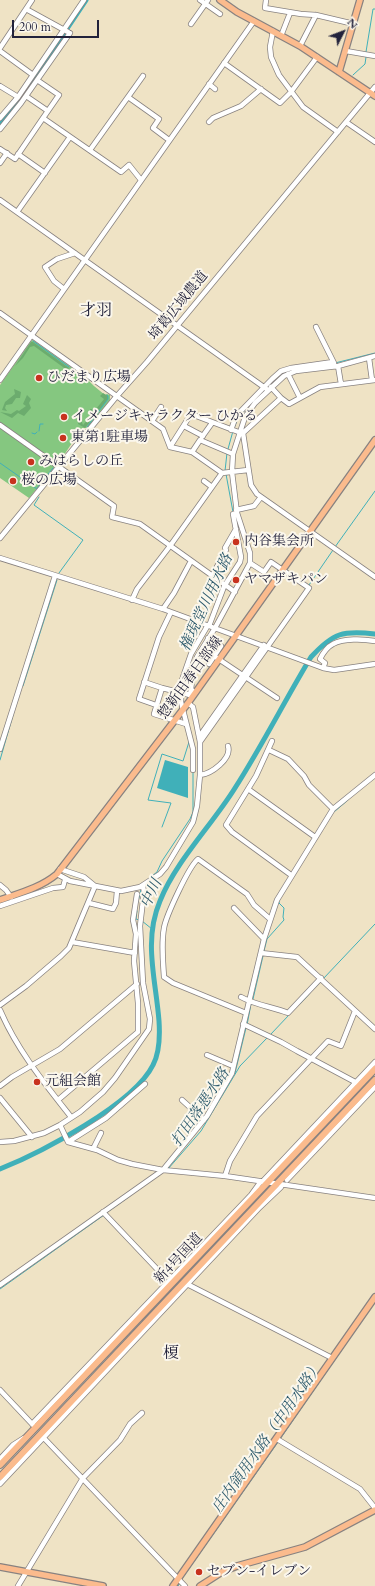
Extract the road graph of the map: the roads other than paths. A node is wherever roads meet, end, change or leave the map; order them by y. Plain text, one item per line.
1 (24, 0) edge
2 (84, 0) edge
3 (200, 0) edge
4 (220, 0) edge
5 (266, 0) edge
6 (360, 0) edge
7 (31, 2) edge
8 (207, 2) edge
9 (26, 9) junction
10 (290, 13) junction
11 (220, 14) dead end
12 (316, 15) junction
13 (254, 21) junction
14 (191, 24) dead end
15 (354, 24) junction
16 (67, 31) junction
17 (273, 31) junction
18 (281, 36) junction
19 (300, 46) junction
20 (0, 50) edge
21 (346, 52) junction
22 (375, 56) edge
23 (317, 57) junction
24 (224, 63) junction
25 (340, 72) junction
26 (33, 75) junction
27 (143, 76) dead end
28 (38, 80) junction
29 (209, 84) junction
30 (0, 86) edge
31 (375, 87) edge
32 (215, 89) dead end
33 (261, 89) junction
34 (291, 92) junction
35 (372, 94) edge
36 (26, 96) junction
37 (18, 97) junction
38 (128, 97) junction
39 (48, 111) junction
40 (0, 118) edge
41 (43, 118) junction
42 (209, 122) dead end
43 (346, 122) junction
44 (0, 129) edge
45 (338, 132) junction
46 (70, 137) junction
47 (170, 140) junction
48 (375, 142) edge
49 (0, 149) edge
50 (90, 150) junction
51 (7, 153) junction
52 (18, 154) junction
53 (0, 163) edge
54 (45, 173) junction
55 (141, 180) junction
56 (0, 200) edge
57 (17, 212) junction
58 (75, 253) junction
59 (85, 260) junction
60 (64, 289) junction
61 (0, 313) edge
62 (177, 325) junction
63 (316, 327) dead end
64 (31, 336) junction
65 (375, 356) edge
66 (369, 359) junction
67 (375, 361) edge
68 (335, 365) junction
69 (284, 374) junction
70 (0, 380) edge
71 (374, 380) edge
72 (341, 384) junction
73 (268, 388) junction
74 (116, 397) junction
75 (281, 398) junction
76 (300, 398) junction
77 (161, 407) dead end
78 (152, 421) junction
79 (212, 423) junction
80 (0, 425) edge
81 (184, 426) junction
82 (231, 430) junction
83 (241, 433) junction
84 (202, 438) junction
85 (375, 440) edge
86 (170, 446) junction
87 (192, 452) junction
88 (233, 454) junction
89 (59, 467) junction
90 (248, 470) junction
91 (232, 472) junction
92 (222, 473) junction
93 (204, 481) dead end
94 (212, 487) junction
95 (261, 497) junction
96 (236, 511) junction
97 (239, 529) junction
98 (310, 531) junction
99 (0, 538) edge
100 (170, 546) junction
101 (0, 558) edge
102 (191, 561) junction
103 (240, 561) junction
104 (250, 564) junction
105 (283, 571) junction
106 (55, 576) junction
107 (212, 576) junction
108 (375, 577) edge
109 (225, 585) junction
110 (235, 592) junction
111 (132, 600) junction
112 (163, 609) junction
113 (171, 612) junction
114 (210, 626) junction
115 (237, 635) junction
116 (208, 638) junction
117 (375, 641) edge
118 (265, 646) junction
119 (214, 656) junction
120 (220, 660) junction
121 (209, 664) dead end
122 (375, 664) edge
123 (322, 668) junction
124 (244, 677) junction
125 (144, 682) junction
126 (162, 688) junction
127 (193, 691) junction
128 (182, 694) junction
129 (277, 698) dead end
130 (156, 705) junction
131 (184, 707) junction
132 (174, 720) junction
133 (186, 724) junction
134 (200, 739) junction
135 (272, 741) dead end
136 (228, 746) dead end
137 (0, 749) edge
138 (269, 750) dead end
139 (193, 770) dead end
140 (200, 775) junction
141 (375, 775) edge
142 (248, 789) junction
143 (333, 809) junction
144 (315, 837) junction
145 (58, 872) junction
146 (291, 876) junction
147 (65, 880) junction
148 (0, 885) edge
149 (95, 886) junction
150 (143, 886) junction
151 (117, 891) junction
152 (138, 894) dead end
153 (11, 897) junction
154 (0, 900) edge
155 (89, 903) junction
156 (0, 906) edge
157 (234, 908) dead end
158 (270, 919) junction
159 (264, 939) junction
160 (72, 942) junction
161 (135, 952) junction
162 (261, 953) junction
163 (321, 978) junction
164 (142, 983) junction
165 (136, 984) junction
166 (242, 997) dead end
167 (249, 1001) junction
168 (0, 1005) edge
169 (0, 1010) edge
170 (356, 1011) junction
171 (246, 1013) junction
172 (243, 1024) junction
173 (375, 1029) edge
174 (207, 1055) dead end
175 (311, 1059) junction
176 (375, 1062) edge
177 (32, 1065) junction
178 (233, 1066) junction
179 (375, 1069) edge
180 (375, 1080) edge
181 (358, 1083) junction
182 (145, 1084) dead end
183 (0, 1086) edge
184 (374, 1090) edge
185 (0, 1098) edge
186 (58, 1100) junction
187 (182, 1100) dead end
188 (71, 1117) junction
189 (204, 1120) junction
190 (60, 1125) junction
191 (101, 1133) dead end
192 (32, 1137) junction
193 (0, 1142) edge
194 (68, 1142) junction
195 (93, 1149) junction
196 (297, 1165) junction
197 (163, 1170) junction
198 (225, 1176) junction
199 (287, 1180) dead end
200 (263, 1183) junction
201 (279, 1185) junction
202 (375, 1198) edge
203 (104, 1212) junction
204 (174, 1278) junction
205 (186, 1283) junction
206 (0, 1285) edge
207 (375, 1297) edge
208 (332, 1358) junction
209 (0, 1390) edge
210 (142, 1413) dead end
211 (34, 1426) junction
212 (42, 1435) junction
213 (27, 1436) junction
214 (277, 1439) junction
215 (0, 1459) edge
216 (0, 1465) edge
217 (0, 1477) edge
218 (82, 1478) junction
219 (0, 1484) edge
220 (375, 1508) edge
221 (0, 1568) edge
222 (27, 1572) junction
223 (178, 1580) junction
224 (18, 1586) edge
225 (103, 1586) edge
226 (173, 1586) edge
227 (185, 1586) edge
228 (200, 1586) edge

1 - 7 street
2 - 16 street
3 - 8 street
4 - 13 main road
5 - 10 street
6 - 15 main road
7 - 9 street
8 - 11 street
8 - 14 street
9 - 16 street
9 - 20 street
10 - 12 street
10 - 18 street
12 - 15 street
12 - 19 street
13 - 17 main road
13 - 24 street
15 - 21 main road
16 - 26 street
16 - 28 street
17 - 18 main road
17 - 34 street
18 - 19 main road
19 - 23 main road
20 - 26 street
21 - 22 street
21 - 25 main road
23 - 25 main road
23 - 34 street
24 - 29 street
24 - 33 street
25 - 35 main road
26 - 37 street
27 - 38 street
28 - 36 street
28 - 39 street
29 - 32 street
29 - 47 street
30 - 37 street
31 - 35 street, 埼葛広域農道
33 - 34 street
33 - 42 street
34 - 45 street
35 - 43 street, 埼葛広域農道
36 - 39 street
36 - 44 street
37 - 40 street
38 - 47 street
38 - 50 street
39 - 41 street
41 - 46 street
41 - 52 street
43 - 45 street, 埼葛広域農道
43 - 48 street
45 - 62 street, 埼葛広域農道
46 - 50 street
46 - 54 street
47 - 55 street
49 - 51 street
50 - 55 street
51 - 52 street
51 - 53 street
52 - 54 street
54 - 57 street
55 - 59 street
56 - 57 street
57 - 58 street
58 - 59 street
58 - 60 street
59 - 60 street
59 - 62 street
60 - 64 street
61 - 64 street
62 - 73 street
62 - 74 street, 埼葛広域農道
63 - 68 street
64 - 70 street
64 - 74 street
65 - 66 street
66 - 67 street
66 - 68 street
66 - 71 street
68 - 69 street
68 - 72 street
69 - 73 street
69 - 73 street
69 - 76 street
71 - 72 street
72 - 76 street
73 - 75 street
73 - 82 street
73 - 83 street
74 - 78 street
74 - 89 street, 埼葛広域農道
75 - 76 street
75 - 83 street
77 - 78 street
78 - 86 street
79 - 81 street
79 - 82 street
79 - 84 street
80 - 89 street
81 - 84 street
81 - 86 street
82 - 83 street
83 - 88 street
83 - 90 street
84 - 87 street
84 - 88 street
85 - 98 main road, 惣新田春日部線
86 - 87 street
87 - 92 street
88 - 91 street
89 - 99 street, 埼葛広域農道
89 - 100 street
90 - 91 street
90 - 95 street
91 - 92 street
91 - 96 street
92 - 94 street
93 - 94 street
94 - 100 street
95 - 96 street
95 - 98 street
96 - 97 street
97 - 103 street
97 - 104 street
97 - 107 street
98 - 105 main road, 惣新田春日部線
98 - 108 street
100 - 102 street
100 - 111 street
101 - 106 street
102 - 107 street
102 - 112 street
103 - 104 street
103 - 109 street
104 - 105 street
104 - 110 street
105 - 115 main road, 惣新田春日部線
105 - 118 street
106 - 111 street
106 - 137 street
107 - 109 street
109 - 110 street
109 - 114 street
110 - 114 street
111 - 112 street
112 - 113 street
113 - 114 street
113 - 125 street
114 - 115 street
114 - 116 street
114 - 128 street
115 - 118 street
115 - 120 main road, 惣新田春日部線
116 - 119 street
116 - 127 street
117 - 123 street
118 - 123 street
118 - 124 street
119 - 120 street
119 - 121 street
120 - 124 street
120 - 127 main road, 惣新田春日部線
122 - 123 street
124 - 129 street
124 - 134 street
125 - 126 street
125 - 130 street
126 - 128 street
126 - 130 street
127 - 128 street
127 - 131 main road, 惣新田春日部線
128 - 131 street
130 - 132 street
131 - 132 main road, 惣新田春日部線
131 - 133 street
131 - 134 street
132 - 133 street
132 - 145 main road, 惣新田春日部線
133 - 139 street
134 - 140 street
135 - 142 street
136 - 140 street
138 - 143 street
140 - 150 street
141 - 143 street
142 - 144 street
142 - 146 street
143 - 144 street
144 - 146 street
145 - 147 street
145 - 149 street
145 - 153 main road, 惣新田春日部線
146 - 158 street
147 - 149 street
147 - 156 street
148 - 153 street
149 - 151 street
149 - 155 street
150 - 151 street
150 - 164 street
151 - 155 street
152 - 161 street
153 - 154 main road, 惣新田春日部線
155 - 160 street
157 - 159 street
158 - 159 street
158 - 171 street
159 - 162 street
160 - 161 street
160 - 168 street
161 - 165 street
162 - 163 street
162 - 167 street
163 - 167 street
163 - 170 street
164 - 165 street
164 - 188 street
165 - 177 street
165 - 186 street
166 - 167 street
167 - 171 street
169 - 177 street
170 - 173 street
170 - 175 street
171 - 172 street
172 - 175 street
172 - 178 street
174 - 178 street
175 - 181 street
175 - 198 street
176 - 181 street
177 - 183 street
177 - 186 street
178 - 189 street
179 - 181 highway, 新4号国道
180 - 196 highway, 新4号国道
181 - 200 highway, 新4号国道
182 - 194 street
184 - 196 street
185 - 192 street
186 - 188 street
187 - 189 street
188 - 190 street
189 - 197 street
190 - 192 street
190 - 194 street
191 - 195 street
192 - 193 street
194 - 195 street
195 - 197 street
196 - 199 street
196 - 201 highway, 新4号国道
197 - 198 street
197 - 203 street
198 - 200 street
200 - 201 street
200 - 204 highway, 新4号国道
201 - 202 street
201 - 205 highway, 新4号国道
203 - 204 street
203 - 206 street
204 - 211 highway, 新4号国道
205 - 208 street
205 - 212 highway, 新4号国道
207 - 208 main road
208 - 214 main road
209 - 211 street
210 - 218 street
211 - 213 highway, 新4号国道
212 - 217 highway, 新4号国道
212 - 218 street
212 - 219 street
213 - 215 street
213 - 216 highway, 新4号国道
214 - 220 street
214 - 223 main road
218 - 222 street
218 - 223 street
220 - 228 main road
221 - 222 main road
222 - 224 street
222 - 225 main road
223 - 226 main road
223 - 227 street

